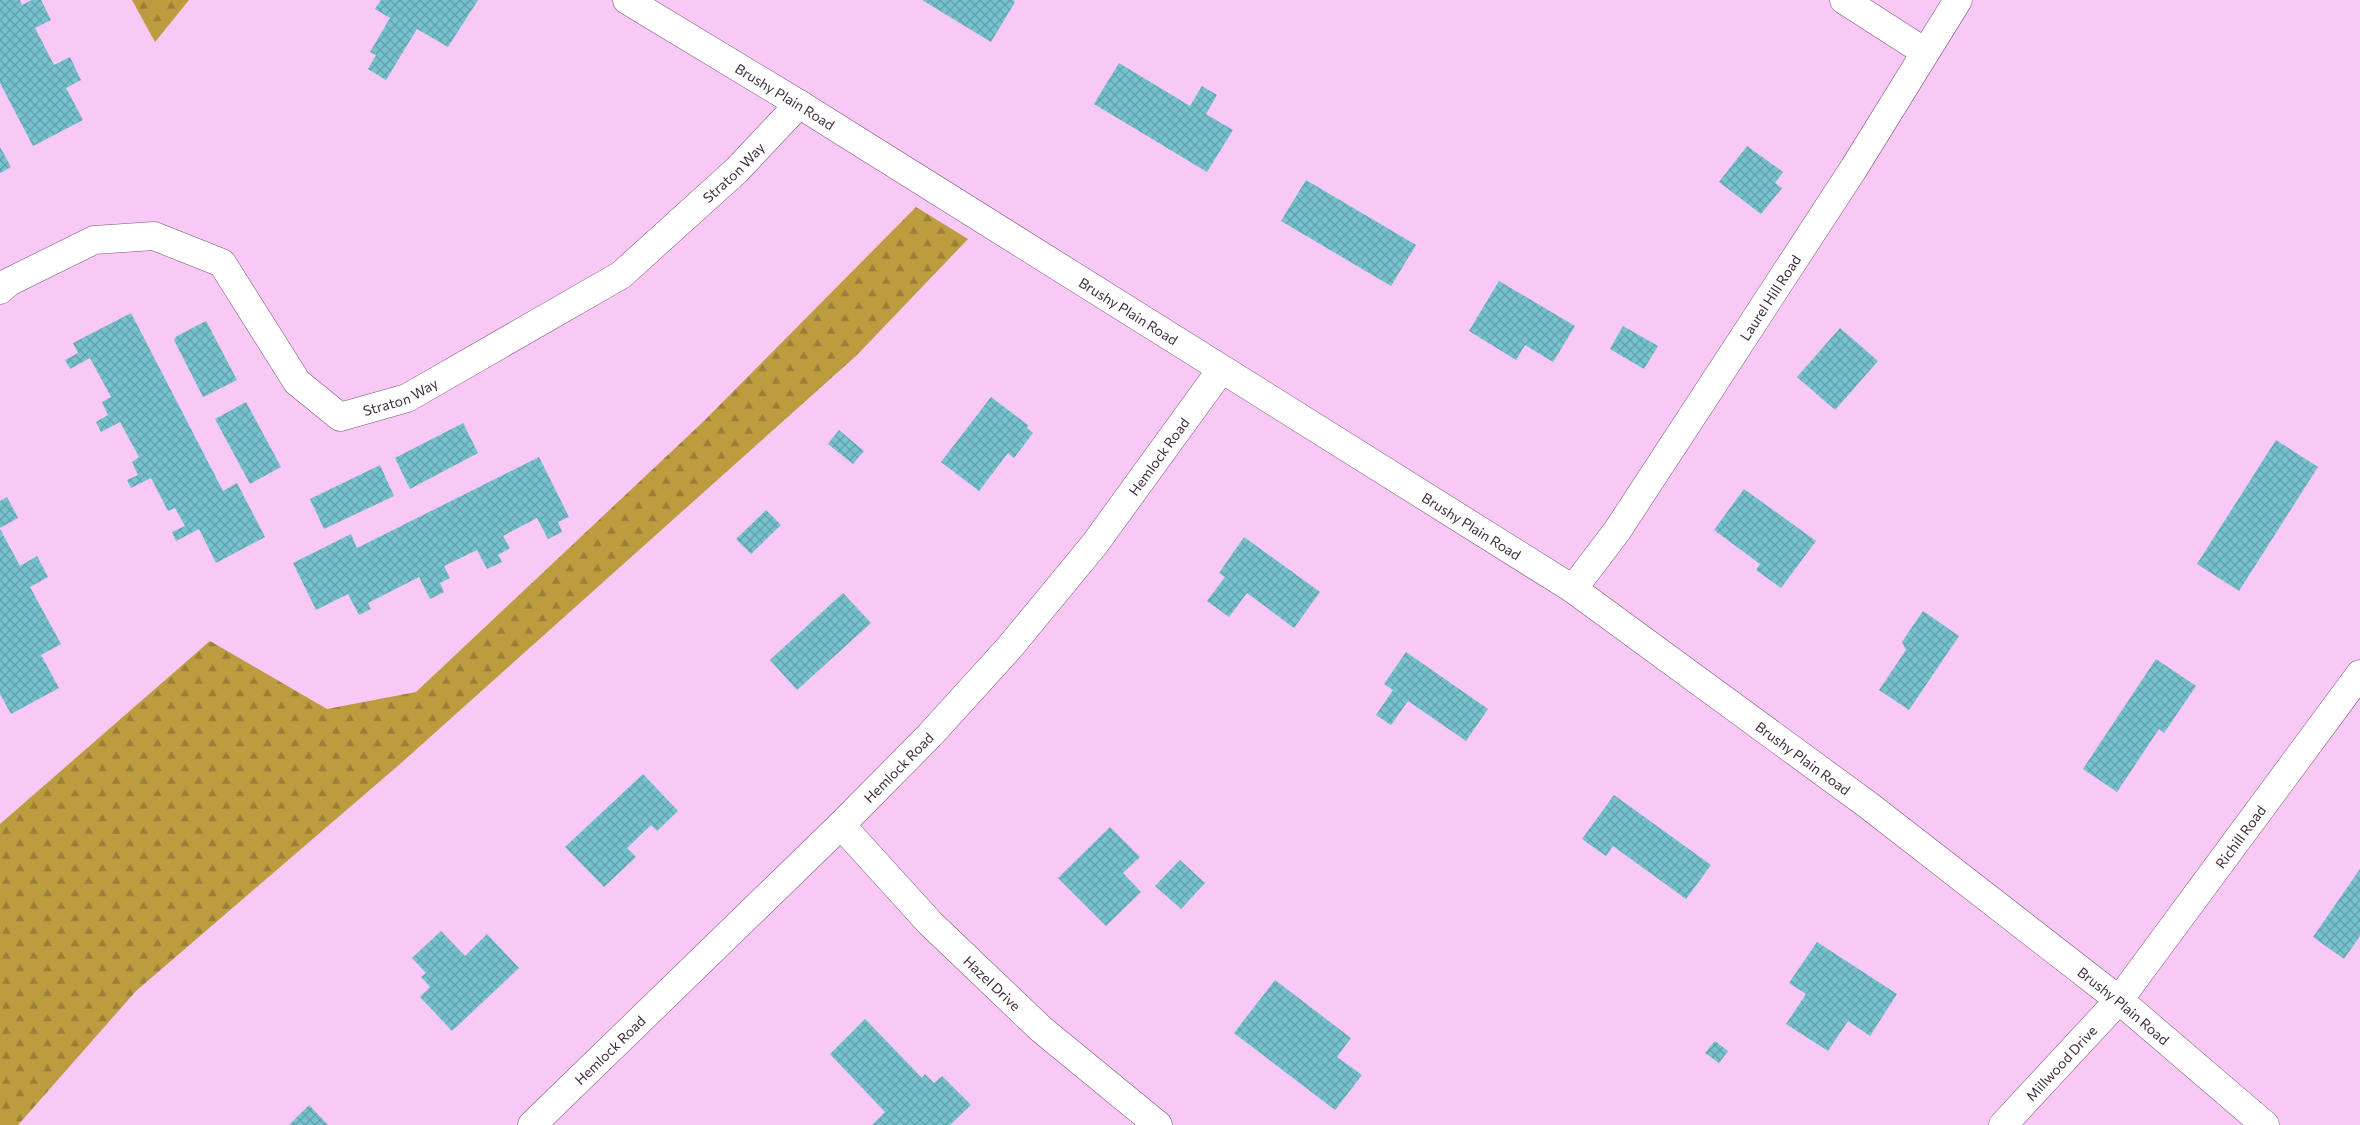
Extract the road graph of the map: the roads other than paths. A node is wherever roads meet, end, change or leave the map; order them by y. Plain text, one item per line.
1 (627, 0) edge
2 (1844, 0) edge
3 (1958, 0) edge
4 (1925, 52) junction
5 (799, 104) junction
6 (0, 290) edge
7 (1221, 370) junction
8 (1573, 589) junction
9 (2360, 674) edge
10 (841, 825) junction
11 (2119, 1000) junction
12 (532, 1125) edge
13 (1158, 1125) edge
14 (2003, 1125) edge
15 (2265, 1125) edge

1 - 5 street, Brushy Plain Road
2 - 4 street
3 - 4 street, Laurel Hill Road
4 - 8 street, Laurel Hill Road
5 - 6 street, Straton Way
5 - 7 street, Brushy Plain Road
7 - 8 street, Brushy Plain Road
7 - 10 street, Hemlock Road
8 - 11 street, Brushy Plain Road
9 - 11 street, Richill Road
10 - 12 street, Hemlock Road
10 - 13 street, Hazel Drive
11 - 14 street, Millwood Drive
11 - 15 street, Brushy Plain Road

